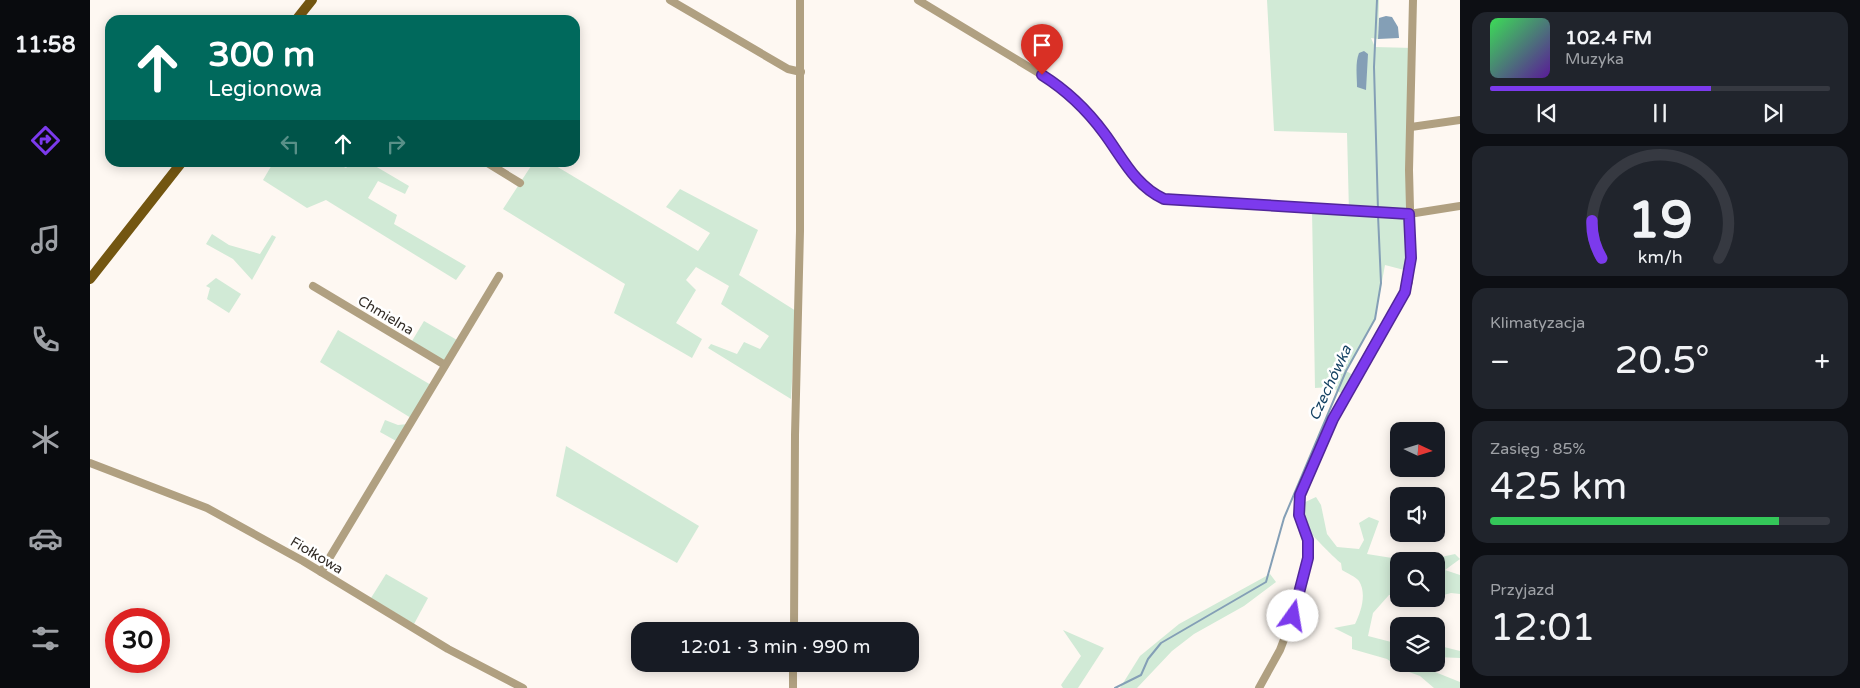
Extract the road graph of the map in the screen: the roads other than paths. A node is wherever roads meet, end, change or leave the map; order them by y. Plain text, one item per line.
1 (312, 0) edge
2 (670, 0) edge
3 (800, 0) edge
4 (918, 0) edge
5 (1414, 0) edge
6 (300, 15) edge
7 (801, 72) junction
8 (1460, 120) edge
9 (1411, 127) junction
10 (178, 167) edge
11 (494, 167) edge
12 (520, 183) dead end
13 (1460, 206) edge
14 (1409, 214) junction
15 (499, 276) dead end
16 (90, 278) edge
17 (313, 286) dead end
18 (445, 365) junction
19 (90, 463) edge
20 (321, 572) junction
21 (794, 622) edge
22 (793, 672) edge
23 (523, 688) edge
24 (793, 688) edge
25 (1259, 688) edge

1 - 6 main road
2 - 7 street
3 - 7 street
4 - 14 street
5 - 9 street
7 - 21 street
8 - 9 street
9 - 14 street
10 - 16 main road
11 - 12 street
13 - 14 street
14 - 25 street
15 - 18 street
17 - 18 street, Chmielna
18 - 20 street
19 - 20 street, Fiołkowa
20 - 23 street, Fiołkowa
22 - 24 street

